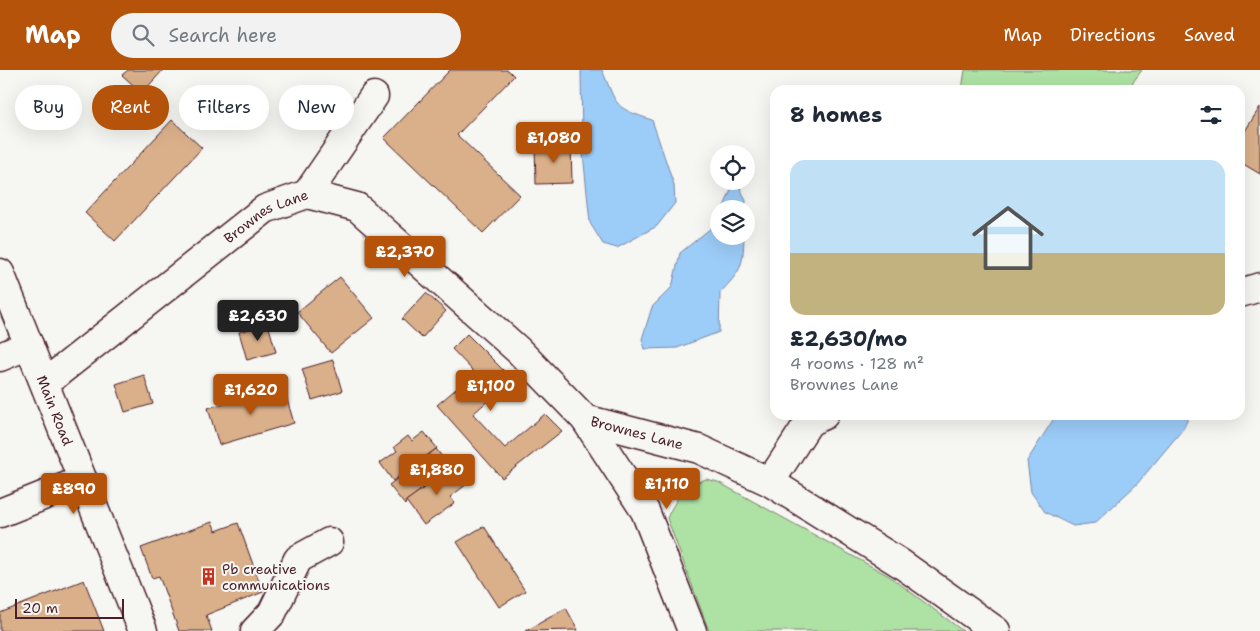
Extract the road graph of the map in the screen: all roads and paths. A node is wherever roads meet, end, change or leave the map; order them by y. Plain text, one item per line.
1 (374, 96) dead end
2 (307, 194) junction
3 (0, 273) edge
4 (29, 346) junction
5 (0, 357) edge
6 (45, 384) junction
7 (585, 419) junction
8 (813, 420) edge
9 (83, 480) junction
10 (770, 482) junction
11 (0, 513) edge
12 (330, 542) dead end
13 (143, 631) edge
14 (256, 631) edge
15 (692, 631) edge
16 (996, 631) edge

1 - 2 street
2 - 6 street, Brownes Lane
2 - 7 street, Brownes Lane
3 - 4 street, Main Road
4 - 5 street
4 - 6 street, Main Road
6 - 9 street, Main Road
7 - 10 street, Brownes Lane
7 - 15 street
8 - 10 street
9 - 11 street
9 - 13 street, Main Road
10 - 16 street, Brownes Lane
12 - 14 street

